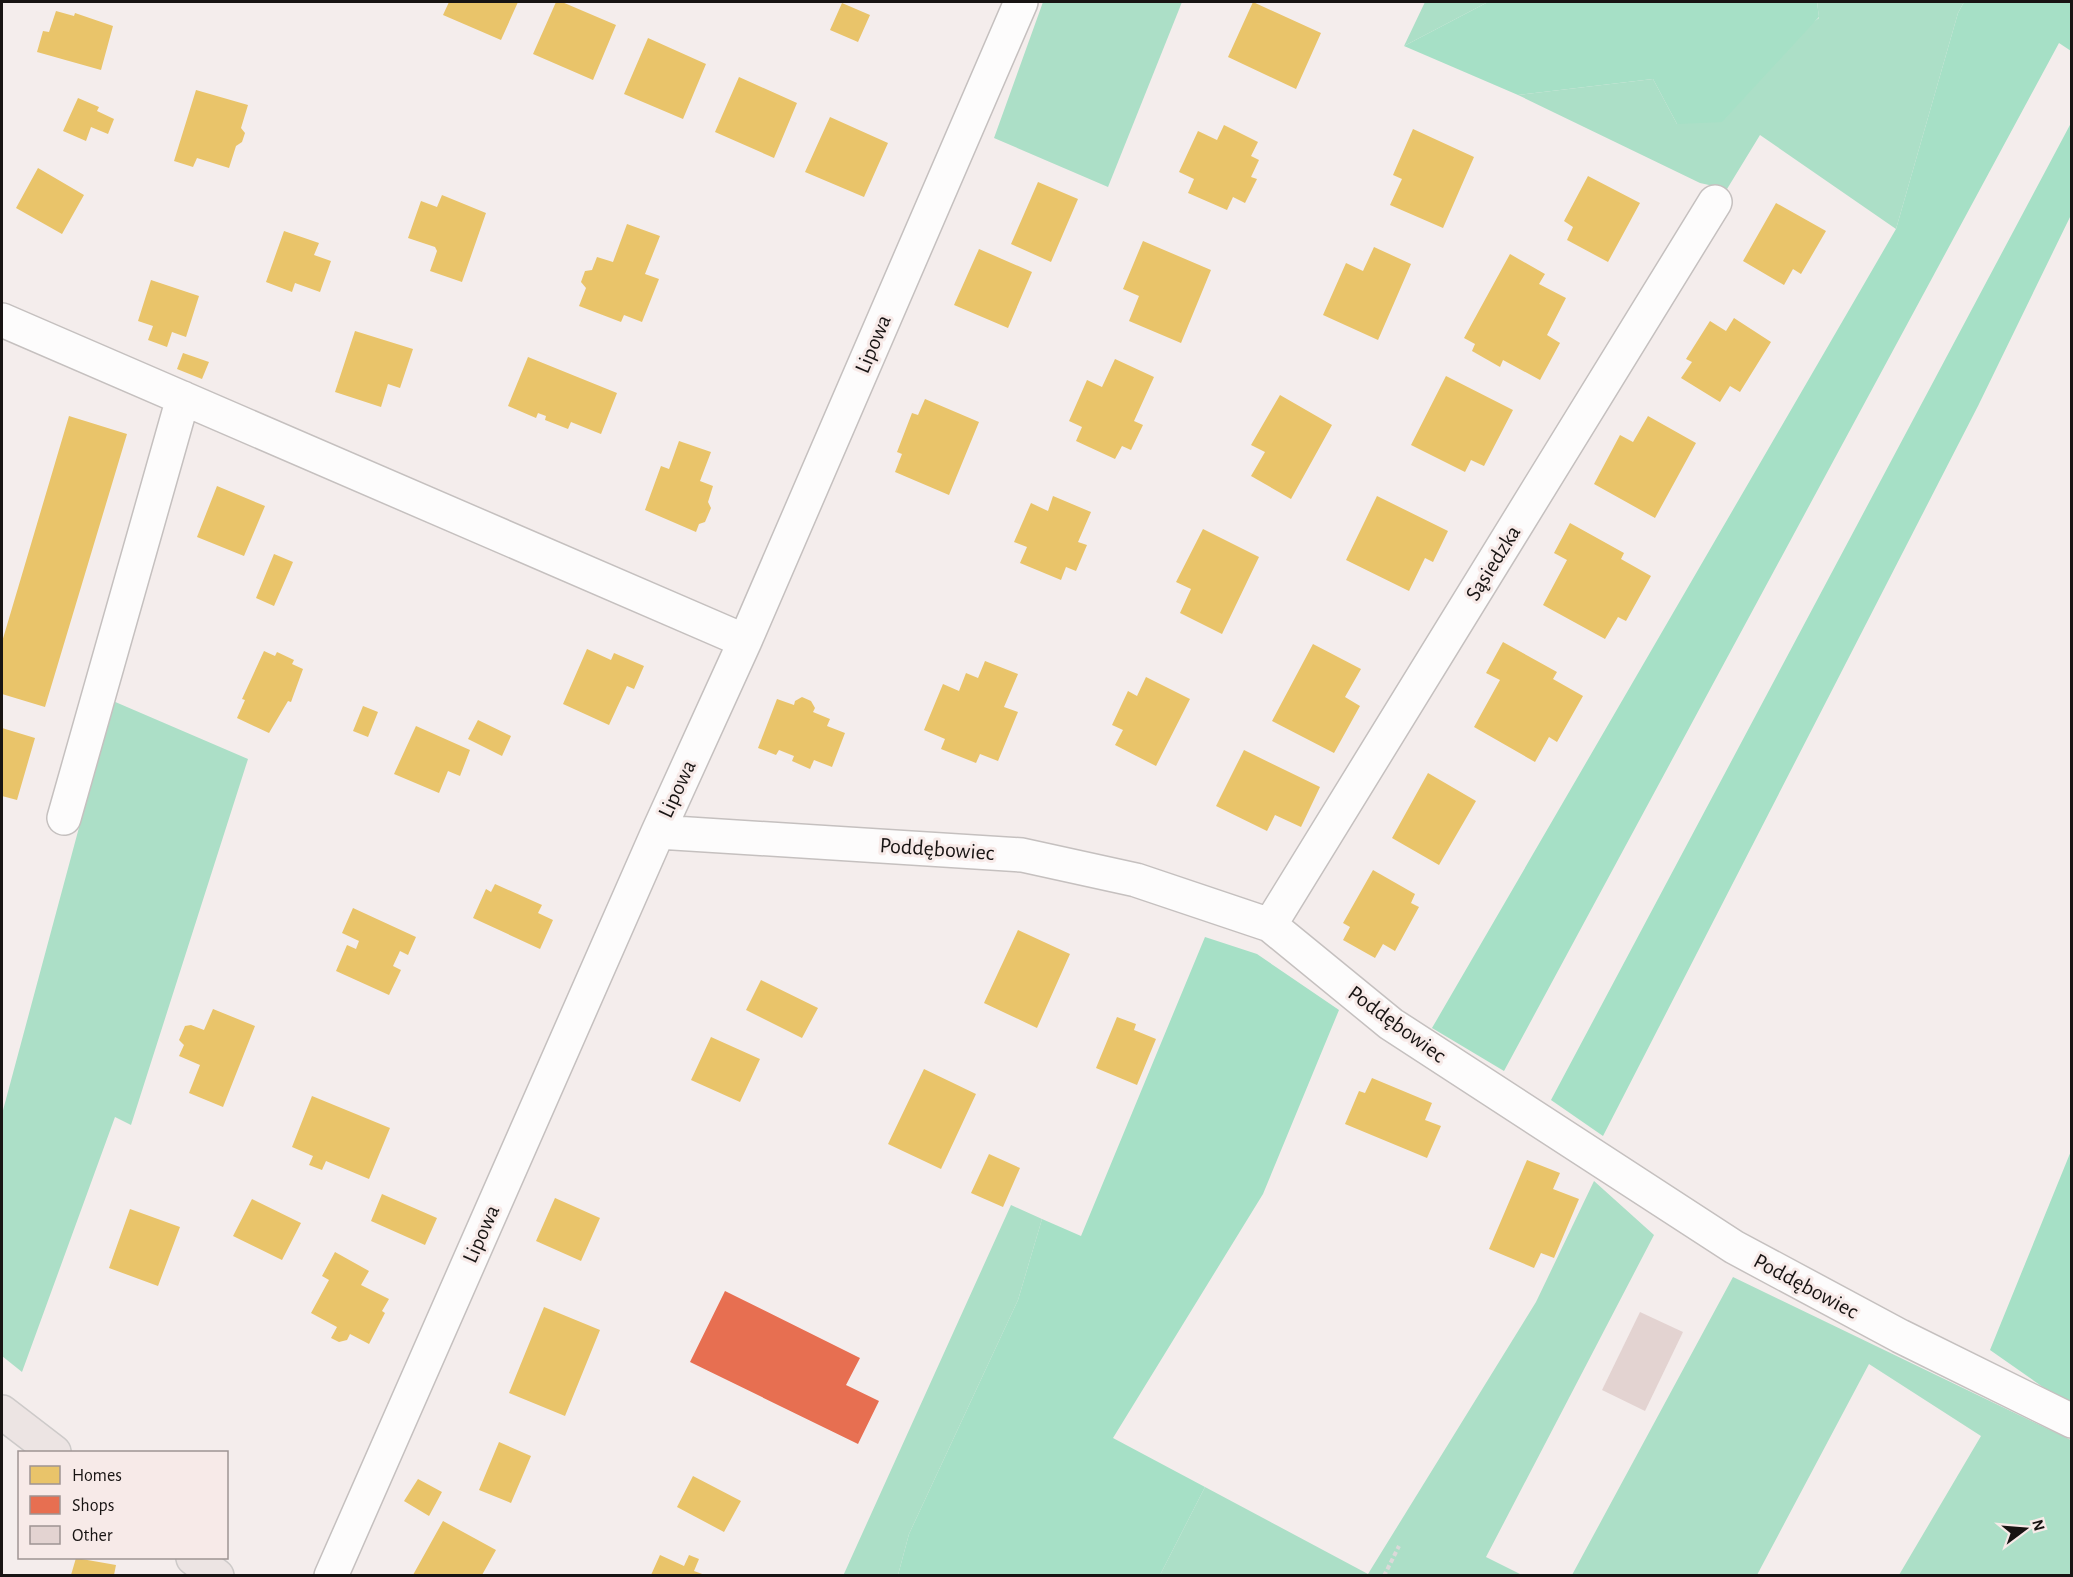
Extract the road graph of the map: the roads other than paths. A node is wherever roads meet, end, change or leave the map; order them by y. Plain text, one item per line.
1 (1021, 2) edge
2 (1715, 202) dead end
3 (2, 320) edge
4 (183, 398) junction
5 (745, 641) junction
6 (64, 818) dead end
7 (658, 832) junction
8 (1270, 924) junction
9 (2, 1412) edge
10 (2072, 1421) edge
11 (53, 1451) edge
12 (196, 1559) edge
13 (217, 1575) edge
14 (331, 1575) edge

1 - 5 street, Lipowa
2 - 8 street, Sąsiedzka
3 - 4 street
4 - 5 street
4 - 6 street
5 - 7 street, Lipowa
7 - 8 street, Poddębowiec
7 - 14 street, Lipowa
8 - 10 street, Poddębowiec
9 - 11 main road
12 - 13 main road

